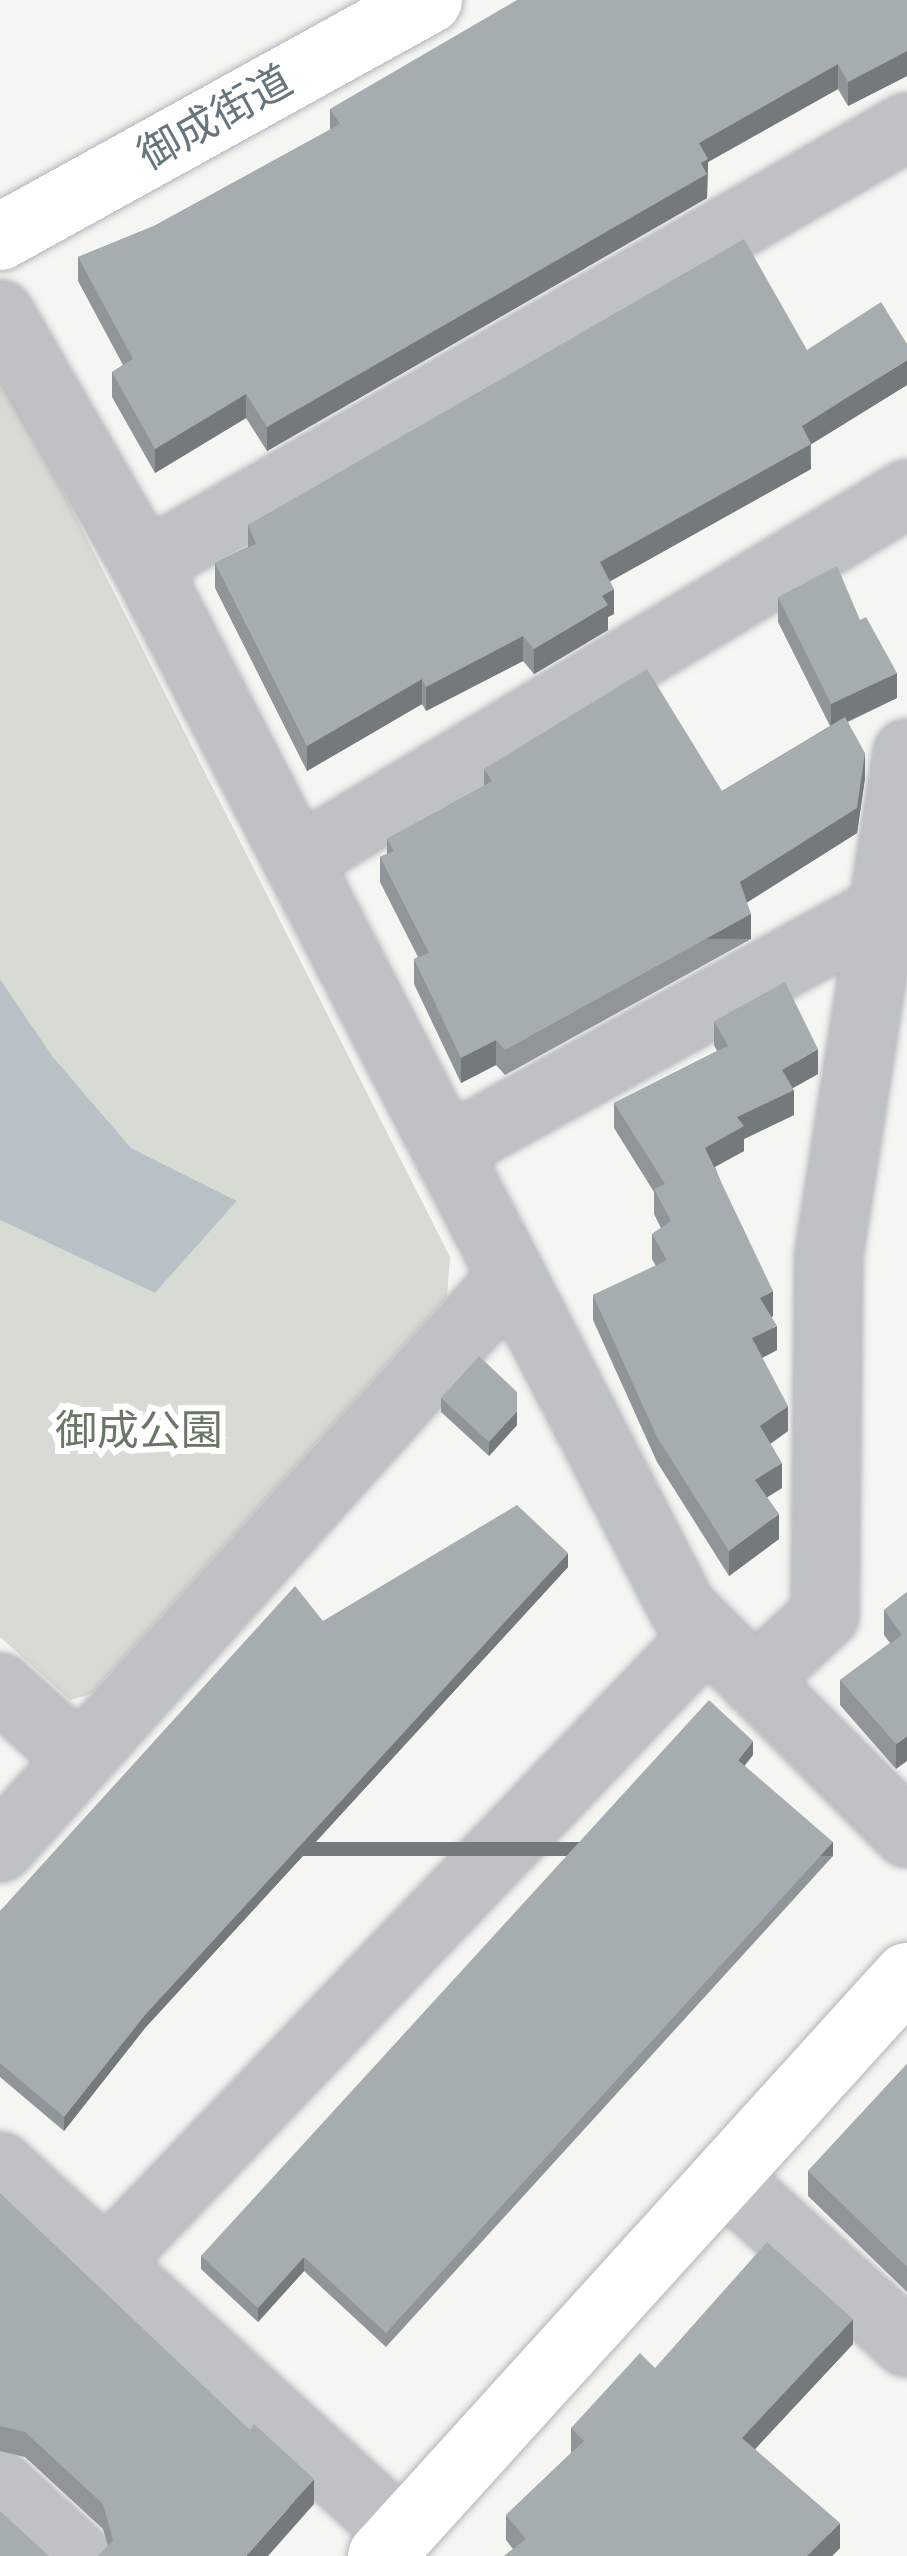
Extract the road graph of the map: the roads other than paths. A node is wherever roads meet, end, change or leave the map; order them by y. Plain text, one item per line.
1 (429, 0) edge
2 (907, 127) edge
3 (0, 237) edge
4 (0, 314) edge
5 (907, 494) edge
6 (145, 565) junction
7 (907, 753) edge
8 (298, 860) junction
9 (880, 911) junction
10 (447, 1150) junction
11 (512, 1277) junction
12 (707, 1634) junction
13 (754, 1681) junction
14 (0, 1688) edge
15 (79, 1759) junction
16 (907, 1834) edge
17 (0, 1848) edge
18 (907, 1976) edge
19 (0, 2166) edge
20 (724, 2176) junction
21 (106, 2263) junction
22 (907, 2343) edge
23 (0, 2486) edge
24 (391, 2544) edge
25 (77, 2556) edge

1 - 3 street, 御成街道
2 - 6 street
4 - 6 street
5 - 8 street
6 - 8 street
7 - 9 street
8 - 10 street
9 - 10 street
9 - 13 street
10 - 11 street
11 - 12 street
11 - 15 street
12 - 13 street
12 - 21 street
13 - 16 street
14 - 15 street
15 - 17 street
18 - 20 street
19 - 21 street
20 - 22 street
20 - 24 street
21 - 24 street
23 - 25 street

